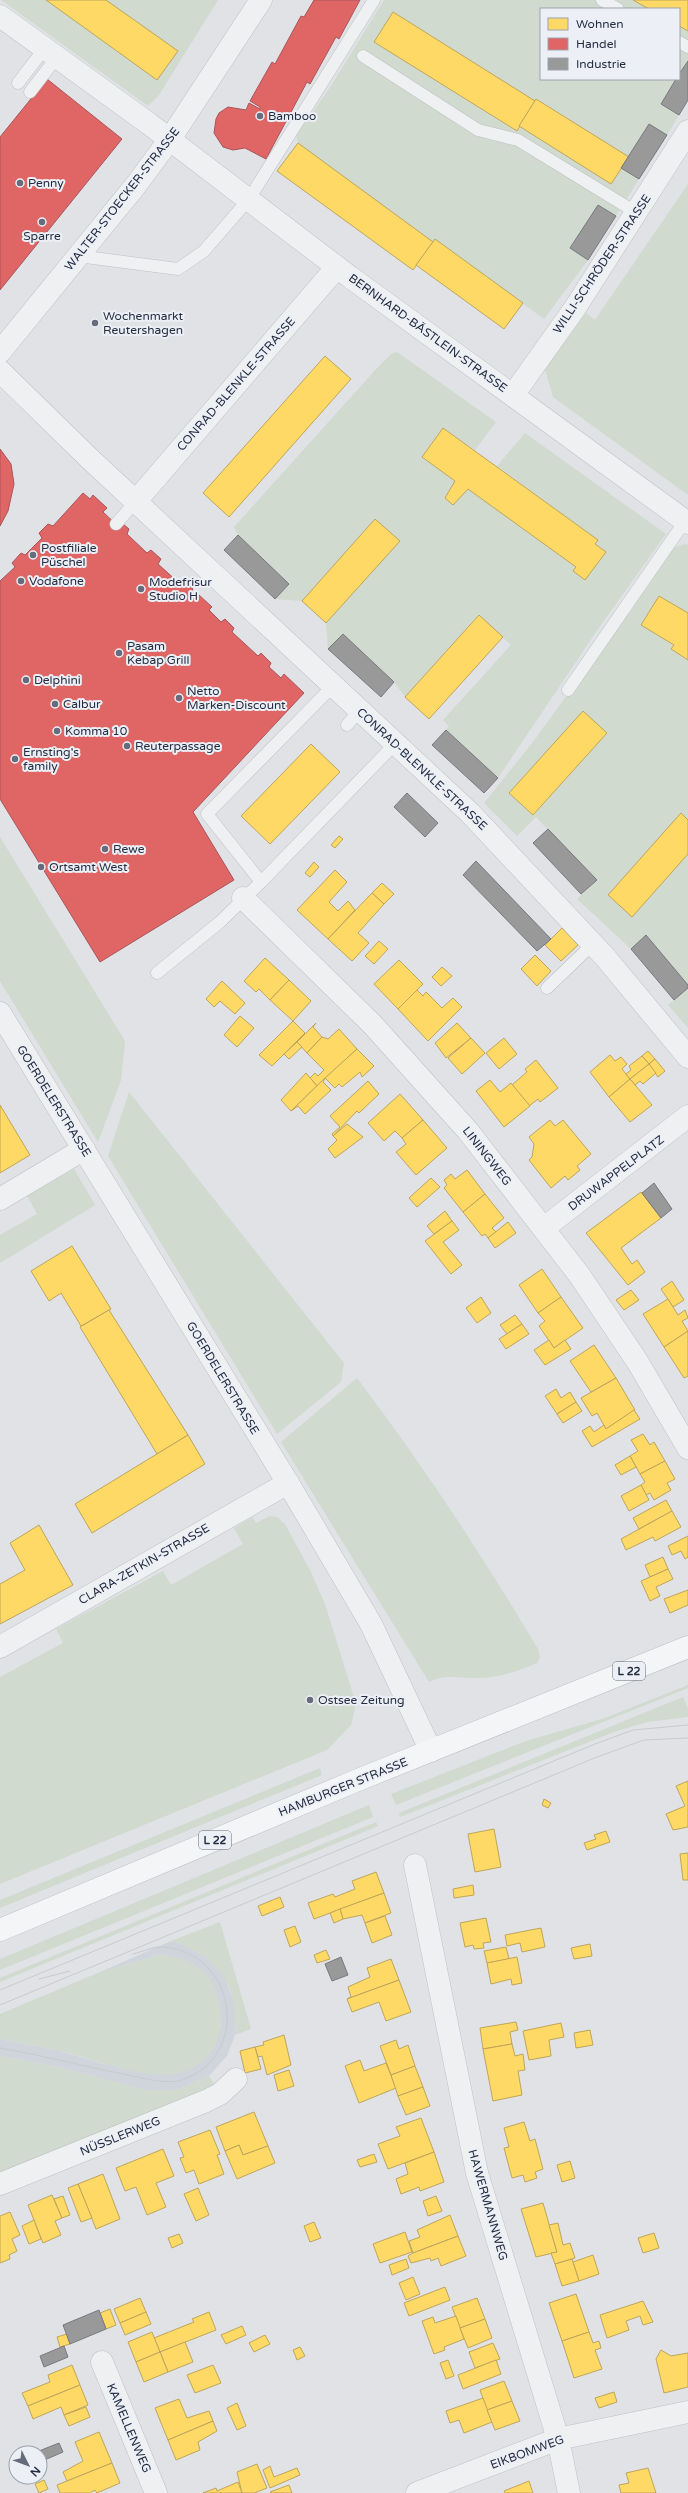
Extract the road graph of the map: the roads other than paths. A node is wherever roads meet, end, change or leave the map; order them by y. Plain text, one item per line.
1 (261, 0) edge
2 (374, 0) edge
3 (602, 0) edge
4 (616, 8) edge
5 (0, 16) edge
6 (51, 53) junction
7 (364, 56) dead end
8 (18, 83) dead end
9 (30, 92) dead end
10 (688, 131) edge
11 (170, 139) junction
12 (249, 199) junction
13 (637, 213) junction
14 (78, 256) junction
15 (337, 267) junction
16 (0, 352) edge
17 (0, 371) edge
18 (513, 395) junction
19 (136, 501) junction
20 (687, 520) edge
21 (116, 524) dead end
22 (333, 686) junction
23 (568, 690) dead end
24 (395, 744) junction
25 (261, 882) junction
26 (244, 898) junction
27 (593, 944) junction
28 (157, 973) dead end
29 (547, 988) dead end
30 (1, 1016) edge
31 (688, 1057) edge
32 (688, 1116) edge
33 (84, 1149) junction
34 (0, 1199) edge
35 (544, 1228) junction
36 (688, 1448) edge
37 (288, 1482) junction
38 (0, 1647) edge
39 (688, 1647) edge
40 (431, 1751) junction
41 (415, 1865) dead end
42 (0, 1930) edge
43 (236, 2079) dead end
44 (0, 2184) edge
45 (102, 2362) dead end
46 (688, 2412) edge
47 (558, 2439) junction
48 (156, 2493) edge
49 (417, 2493) edge
50 (569, 2493) edge

1 - 11 street, WALTER-STOECKER-STRASSE
2 - 12 lane
3 - 4 lane
5 - 6 street, BERNHARD-BÄSTLEIN-STRASSE
6 - 8 lane
6 - 9 lane
6 - 11 street, BERNHARD-BÄSTLEIN-STRASSE
7 - 13 lane
10 - 13 street, WILLI-SCHRÖDER-STRASSE
11 - 12 street, BERNHARD-BÄSTLEIN-STRASSE
11 - 14 street, WALTER-STOECKER-STRASSE
12 - 14 lane
12 - 15 street, BERNHARD-BÄSTLEIN-STRASSE
13 - 18 street, WILLI-SCHRÖDER-STRASSE
14 - 16 street, WALTER-STOECKER-STRASSE
15 - 18 street, BERNHARD-BÄSTLEIN-STRASSE
15 - 19 street, CONRAD-BLENKLE-STRASSE
17 - 19 street, CONRAD-BLENKLE-STRASSE
18 - 20 street, BERNHARD-BÄSTLEIN-STRASSE
19 - 21 lane
19 - 22 street, CONRAD-BLENKLE-STRASSE
20 - 23 lane
22 - 24 street, CONRAD-BLENKLE-STRASSE
22 - 25 lane
24 - 25 lane
24 - 27 street, CONRAD-BLENKLE-STRASSE
25 - 26 lane
26 - 28 lane
26 - 35 street, LININGWEG
27 - 29 lane
27 - 31 street, CONRAD-BLENKLE-STRASSE
30 - 33 street, GOERDELERSTRASSE
32 - 35 street, DRUWAPPELPLATZ
33 - 34 street
33 - 37 street, GOERDELERSTRASSE
35 - 36 street, LININGWEG
37 - 38 street, CLARA-ZETKIN-STRASSE
37 - 40 street, GOERDELERSTRASSE
39 - 40 main road, HAMBURGER STRASSE / L 22
40 - 42 main road, HAMBURGER STRASSE / L 22
41 - 47 street, HAWERMANNWEG
43 - 44 street, NÜSSLERWEG
45 - 48 street, KAMELLENWEG
46 - 47 street, EIKBOMWEG
47 - 49 street, EIKBOMWEG
47 - 50 street, HAWERMANNWEG

